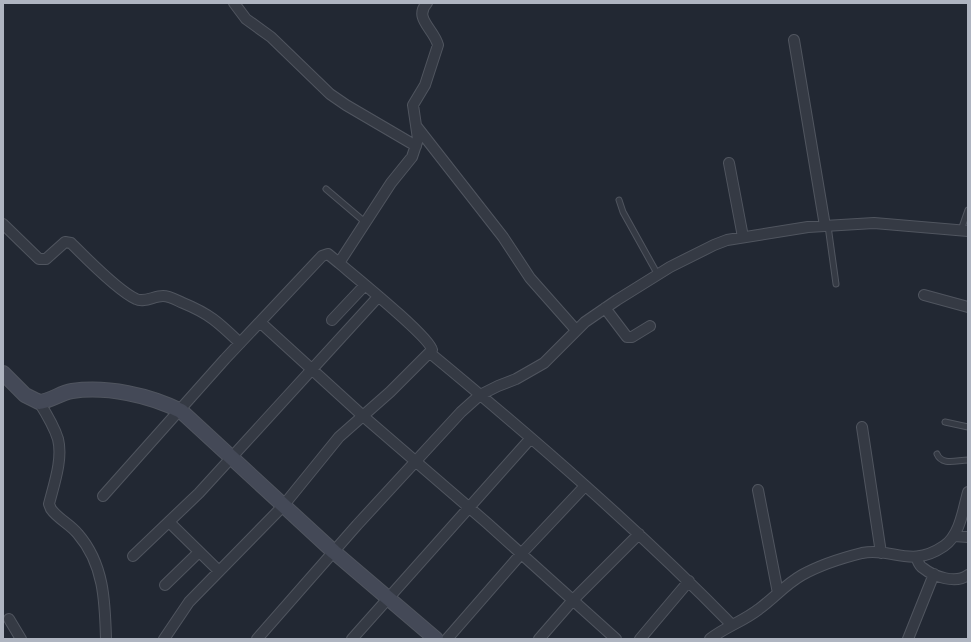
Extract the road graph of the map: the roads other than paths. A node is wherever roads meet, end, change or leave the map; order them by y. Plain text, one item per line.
1 (234, 3) edge
2 (427, 3) edge
3 (794, 40) dead end
4 (417, 127) junction
5 (416, 146) junction
6 (729, 163) dead end
7 (326, 189) dead end
8 (619, 200) dead end
9 (968, 210) edge
10 (366, 223) junction
11 (3, 224) edge
12 (827, 226) junction
13 (965, 230) edge
14 (743, 237) junction
15 (339, 263) junction
16 (658, 275) junction
17 (836, 284) dead end
18 (364, 285) junction
19 (924, 295) dead end
20 (378, 297) junction
21 (968, 307) edge
22 (605, 308) junction
23 (332, 320) dead end
24 (261, 323) junction
25 (650, 326) dead end
26 (576, 330) junction
27 (240, 343) junction
28 (430, 353) junction
29 (313, 370) junction
30 (3, 373) edge
31 (480, 395) junction
32 (39, 402) junction
33 (180, 411) junction
34 (363, 416) junction
35 (945, 422) dead end
36 (862, 427) dead end
37 (968, 427) edge
38 (531, 438) junction
39 (937, 454) dead end
40 (230, 457) junction
41 (968, 460) edge
42 (416, 462) junction
43 (585, 486) junction
44 (758, 490) dead end
45 (968, 492) edge
46 (103, 496) dead end
47 (283, 506) junction
48 (469, 508) junction
49 (169, 522) junction
50 (639, 534) junction
51 (954, 536) junction
52 (968, 538) edge
53 (199, 552) junction
54 (334, 552) junction
55 (881, 553) junction
56 (521, 554) junction
57 (133, 556) dead end
58 (916, 557) junction
59 (219, 572) junction
60 (934, 574) junction
61 (968, 575) edge
62 (689, 581) junction
63 (165, 585) dead end
64 (778, 593) junction
65 (388, 599) junction
66 (573, 600) junction
67 (9, 619) dead end
68 (732, 625) junction
69 (21, 639) edge
70 (106, 639) edge
71 (164, 639) edge
72 (258, 639) edge
73 (352, 639) edge
74 (436, 639) edge
75 (447, 639) edge
76 (539, 639) edge
77 (616, 639) edge
78 (640, 639) edge
79 (710, 639) edge
80 (908, 639) edge

1 - 5 street
2 - 4 street
3 - 12 street
4 - 5 street
4 - 26 street
5 - 10 street
6 - 14 street
7 - 10 lane
8 - 16 lane
9 - 13 lane
10 - 15 street
11 - 27 street
12 - 13 street
12 - 14 street
12 - 17 lane
14 - 16 street
15 - 18 street
15 - 24 street
16 - 22 street
18 - 20 street
18 - 23 street
19 - 21 street
20 - 28 street
20 - 29 street
22 - 25 street
22 - 26 street
24 - 27 street
24 - 29 street
26 - 31 street
27 - 33 street
28 - 31 street
28 - 34 street
29 - 34 street
29 - 40 street
30 - 32 main road
31 - 38 street
31 - 42 street
32 - 33 main road
32 - 70 street
33 - 40 main road
33 - 46 street
34 - 42 street
34 - 47 street
35 - 37 lane
36 - 55 street
38 - 43 street
38 - 48 street
39 - 41 lane
40 - 47 main road
40 - 49 street
42 - 48 street
42 - 54 street
43 - 50 street
43 - 56 street
44 - 64 street
45 - 51 street
47 - 54 main road
47 - 59 street
48 - 56 street
48 - 65 street
49 - 53 street
49 - 57 street
50 - 62 street
50 - 66 street
51 - 52 street
51 - 58 street
53 - 59 street
53 - 63 street
54 - 65 main road
54 - 72 street
55 - 58 street
55 - 64 street
56 - 66 street
56 - 75 street
58 - 60 street
59 - 71 street
60 - 61 street
60 - 80 street
62 - 68 street
62 - 78 street
64 - 68 street
65 - 73 street
65 - 74 main road
66 - 76 street
66 - 77 street
67 - 69 street
68 - 79 street

